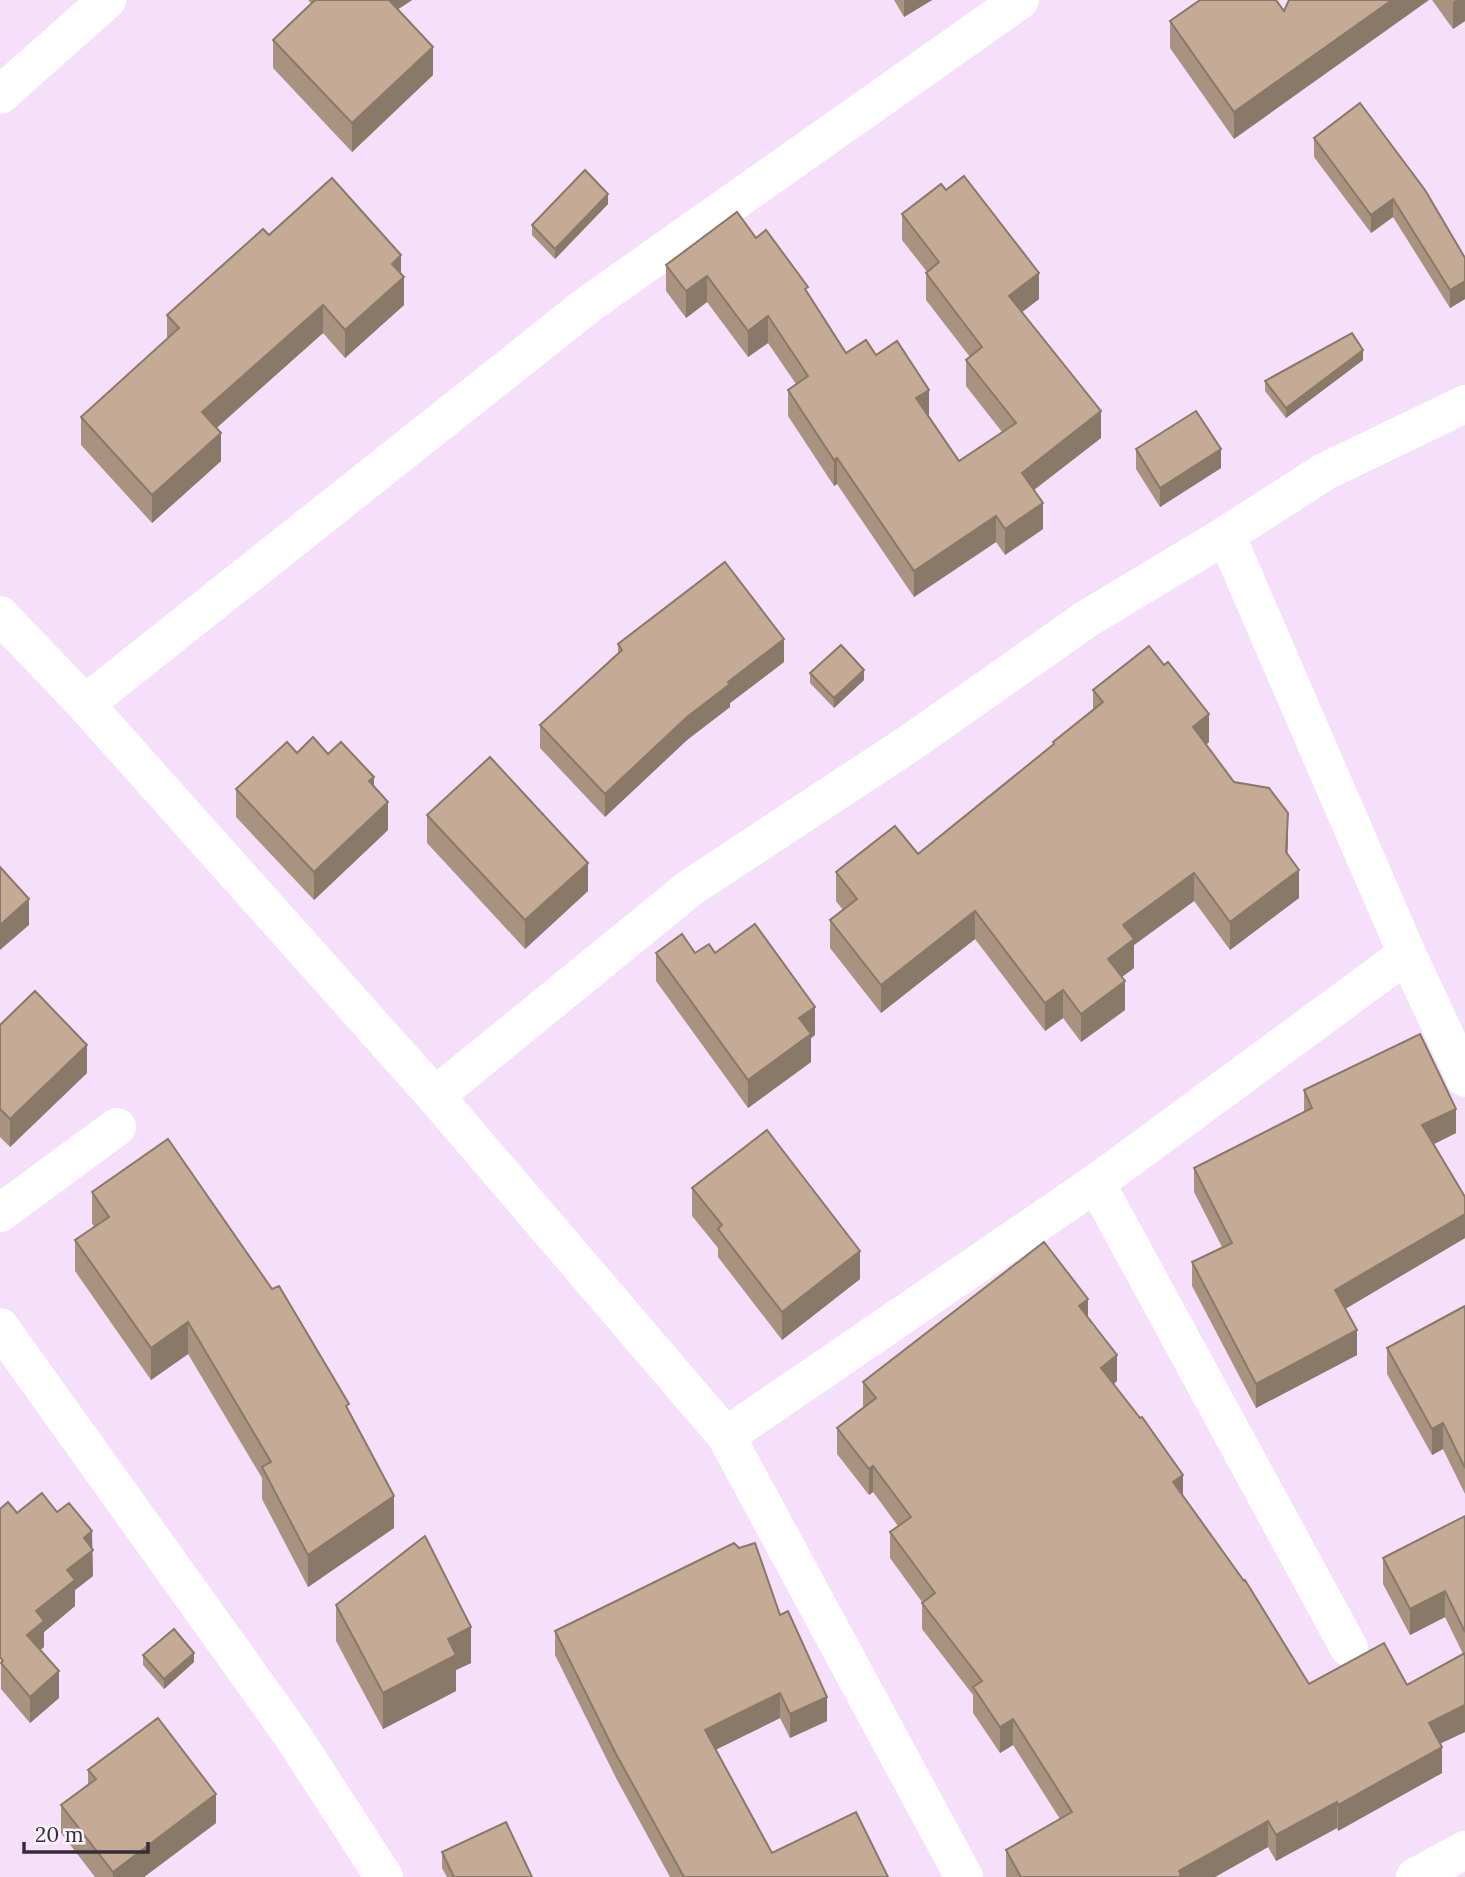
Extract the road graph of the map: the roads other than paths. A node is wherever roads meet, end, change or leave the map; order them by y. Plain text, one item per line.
1 (107, 0) edge
2 (1020, 0) edge
3 (0, 95) edge
4 (1465, 404) edge
5 (1226, 535) junction
6 (0, 615) edge
7 (85, 704) junction
8 (1407, 954) junction
9 (1465, 1078) edge
10 (435, 1096) junction
11 (117, 1127) dead end
12 (1096, 1183) junction
13 (0, 1213) edge
14 (0, 1327) edge
15 (726, 1436) junction
16 (1349, 1648) dead end
17 (1465, 1850) edge
18 (384, 1877) edge
19 (964, 1877) edge
20 (1415, 1877) edge

1 - 3 street
2 - 7 street
4 - 5 street
5 - 8 street
5 - 10 street
6 - 7 street
7 - 10 street
8 - 9 street
8 - 12 street
10 - 15 street
11 - 13 street
12 - 15 street
12 - 16 street
14 - 18 street
15 - 19 street
17 - 20 street

